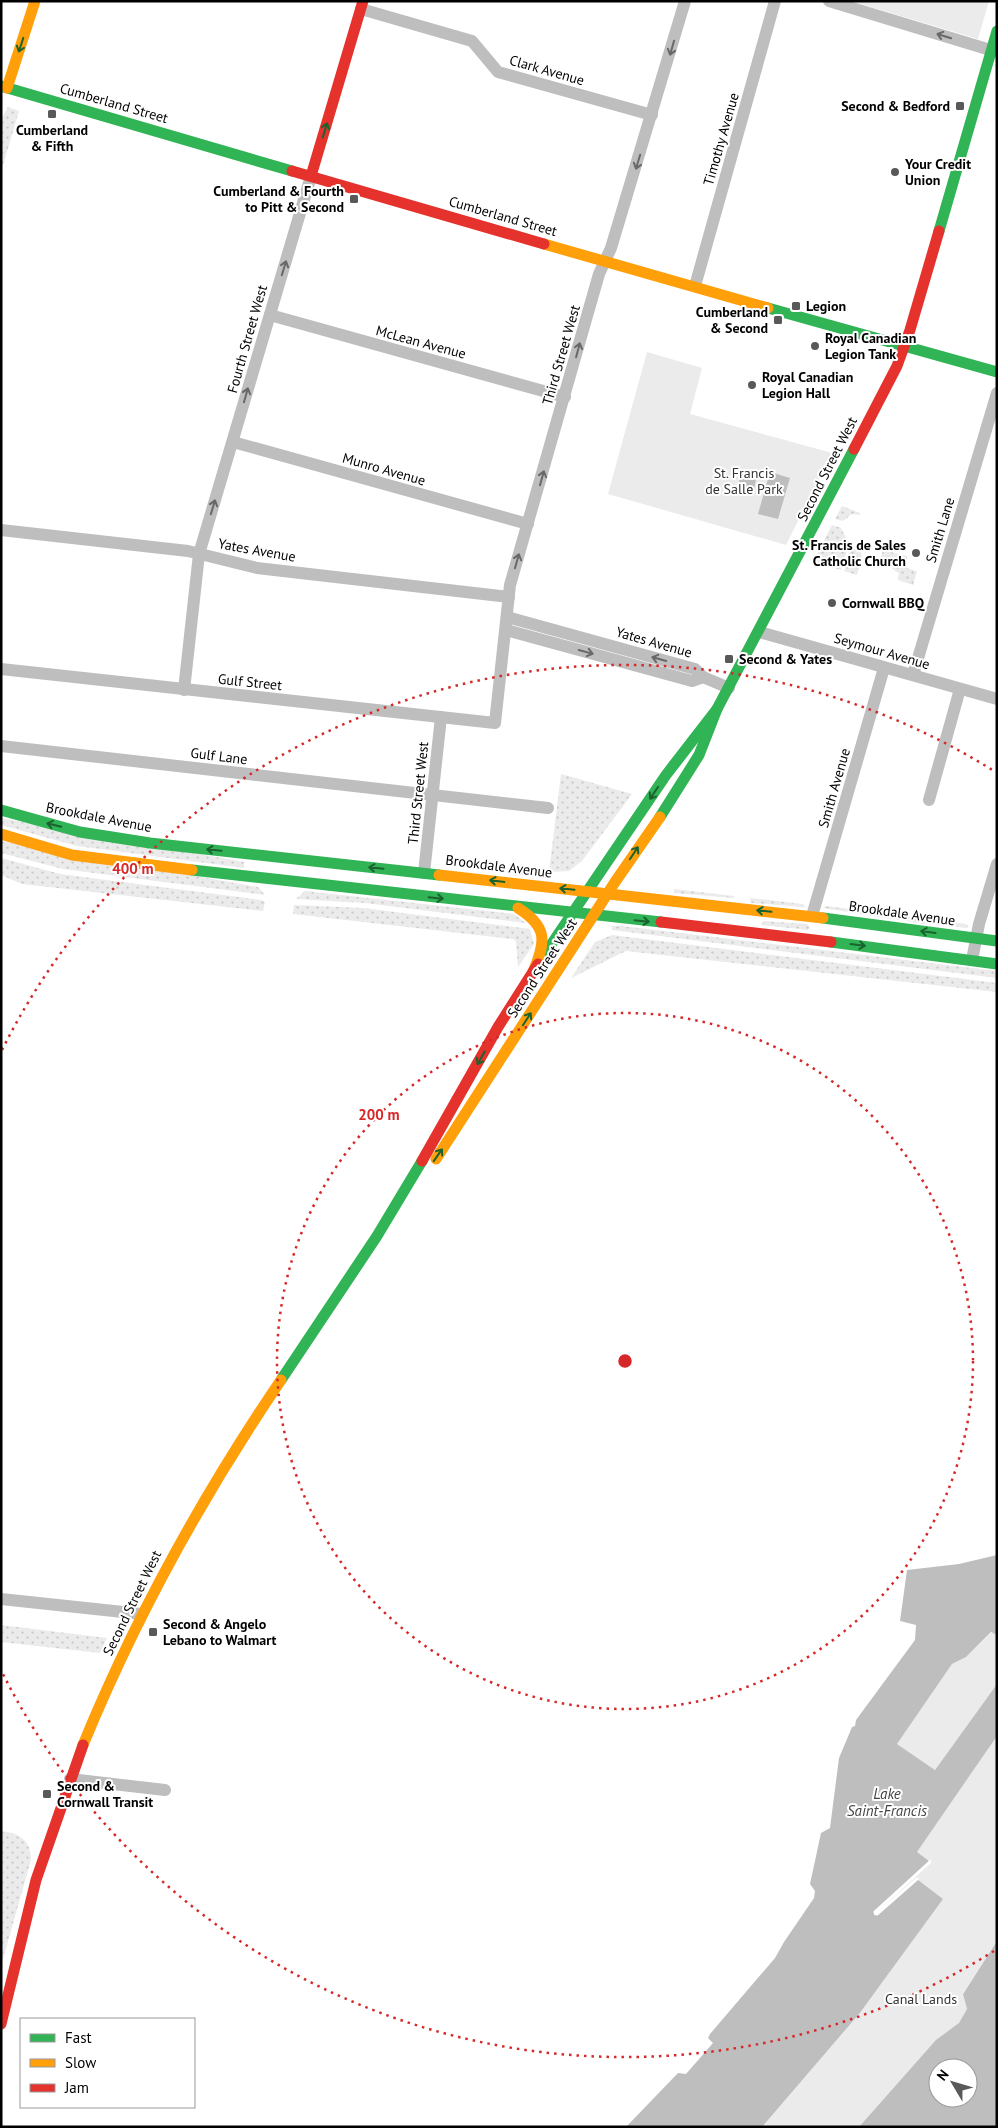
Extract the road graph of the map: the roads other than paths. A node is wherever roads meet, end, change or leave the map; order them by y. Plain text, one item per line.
1 (35, 1) edge
2 (685, 1) edge
3 (775, 1) edge
4 (829, 1) edge
5 (362, 5) edge
6 (997, 30) edge
7 (994, 51) edge
8 (4, 87) edge
9 (652, 115) junction
10 (310, 176) junction
11 (605, 262) junction
12 (696, 286) junction
13 (270, 315) junction
14 (904, 346) junction
15 (997, 372) edge
16 (997, 393) edge
17 (565, 397) junction
18 (233, 442) junction
19 (528, 524) junction
20 (1, 530) edge
21 (199, 554) junction
22 (508, 597) junction
23 (506, 623) junction
24 (759, 632) junction
25 (1, 668) edge
26 (884, 668) junction
27 (913, 675) junction
28 (729, 688) junction
29 (960, 689) junction
30 (184, 690) junction
31 (997, 699) edge
32 (717, 709) junction
33 (441, 717) junction
34 (495, 723) joint
35 (1, 746) edge
36 (433, 796) junction
37 (929, 800) dead end
38 (548, 808) dead end
39 (1, 810) edge
40 (1, 834) edge
41 (285, 858) junction
42 (997, 864) edge
43 (424, 873) junction
44 (284, 880) junction
45 (587, 891) junction
46 (607, 894) junction
47 (515, 907) junction
48 (572, 914) junction
49 (594, 916) junction
50 (812, 916) junction
51 (976, 938) junction
52 (997, 941) edge
53 (972, 960) junction
54 (997, 964) edge
55 (533, 972) junction
56 (377, 1236) junction
57 (1, 1598) edge
58 (142, 1614) junction
59 (70, 1779) junction
60 (165, 1790) dead end
61 (1, 2024) edge

1 -> 8 main road
2 -> 9 street, Third Street West
3 - 12 street, Timothy Avenue
7 -> 4 street
5 - 9 street, Clark Avenue
10 -> 5 main road, Fourth Street West
6 - 7 main road, Second Street West
7 - 14 main road, Second Street West
8 - 10 main road, Cumberland Street
9 -> 11 street, Third Street West
10 - 11 main road, Cumberland Street
13 -> 10 street, Fourth Street West
11 - 12 main road, Cumberland Street
17 -> 11 street, Third Street West
12 - 14 main road, Cumberland Street
13 - 17 street, McLean Avenue
18 -> 13 street, Fourth Street West
14 - 15 main road, Cumberland Street
14 - 24 main road, Second Street West
16 - 27 street, Smith Lane
19 -> 17 street, Third Street West
18 - 19 street, Munro Avenue
21 -> 18 street, Fourth Street West
22 -> 19 street, Third Street West
20 - 21 street, Yates Avenue
21 - 22 street, Yates Avenue
21 - 30 street, Fourth Street West
22 - 23 street, Third Street West
23 - 28 street, Yates Avenue
23 - 34 street, Third Street West
24 - 26 street, Seymour Avenue
24 - 28 main road, Second Street West
25 - 30 street, Gulf Street
26 - 27 street, Seymour Avenue
26 - 50 street, Smith Avenue
27 - 29 street, Seymour Avenue
28 - 32 main road, Second Street West
29 - 31 street, Seymour Avenue
29 - 37 street
30 - 33 street, Gulf Street
32 -> 45 main road, Second Street West
46 -> 32 main road, Second Street West
33 - 34 street, Gulf Street
33 - 36 street, Third Street West
35 - 36 street, Gulf Lane
36 - 38 street, Gulf Lane
36 - 43 street, Third Street West
41 -> 39 main road, Brookdale Avenue
40 - 44 main road
43 -> 41 main road, Brookdale Avenue
41 - 44 main road
42 - 51 street
45 -> 43 main road, Brookdale Avenue
44 -> 47 main road
45 - 46 main road, Brookdale Avenue
45 - 48 main road, Second Street West
46 - 49 main road, Second Street West
50 -> 46 main road, Brookdale Avenue
47 - 48 main road
47 - 55 main road
48 - 49 main road
48 - 55 main road, Second Street West
49 -> 53 main road
56 -> 49 main road, Second Street West
51 -> 50 main road, Brookdale Avenue
51 - 52 main road, Brookdale Avenue
51 - 53 street
53 - 54 main road
55 -> 56 main road, Second Street West
56 - 58 main road, Second Street West
57 - 58 street
58 - 59 main road, Second Street West
59 - 60 street
59 - 61 main road, Second Street West

